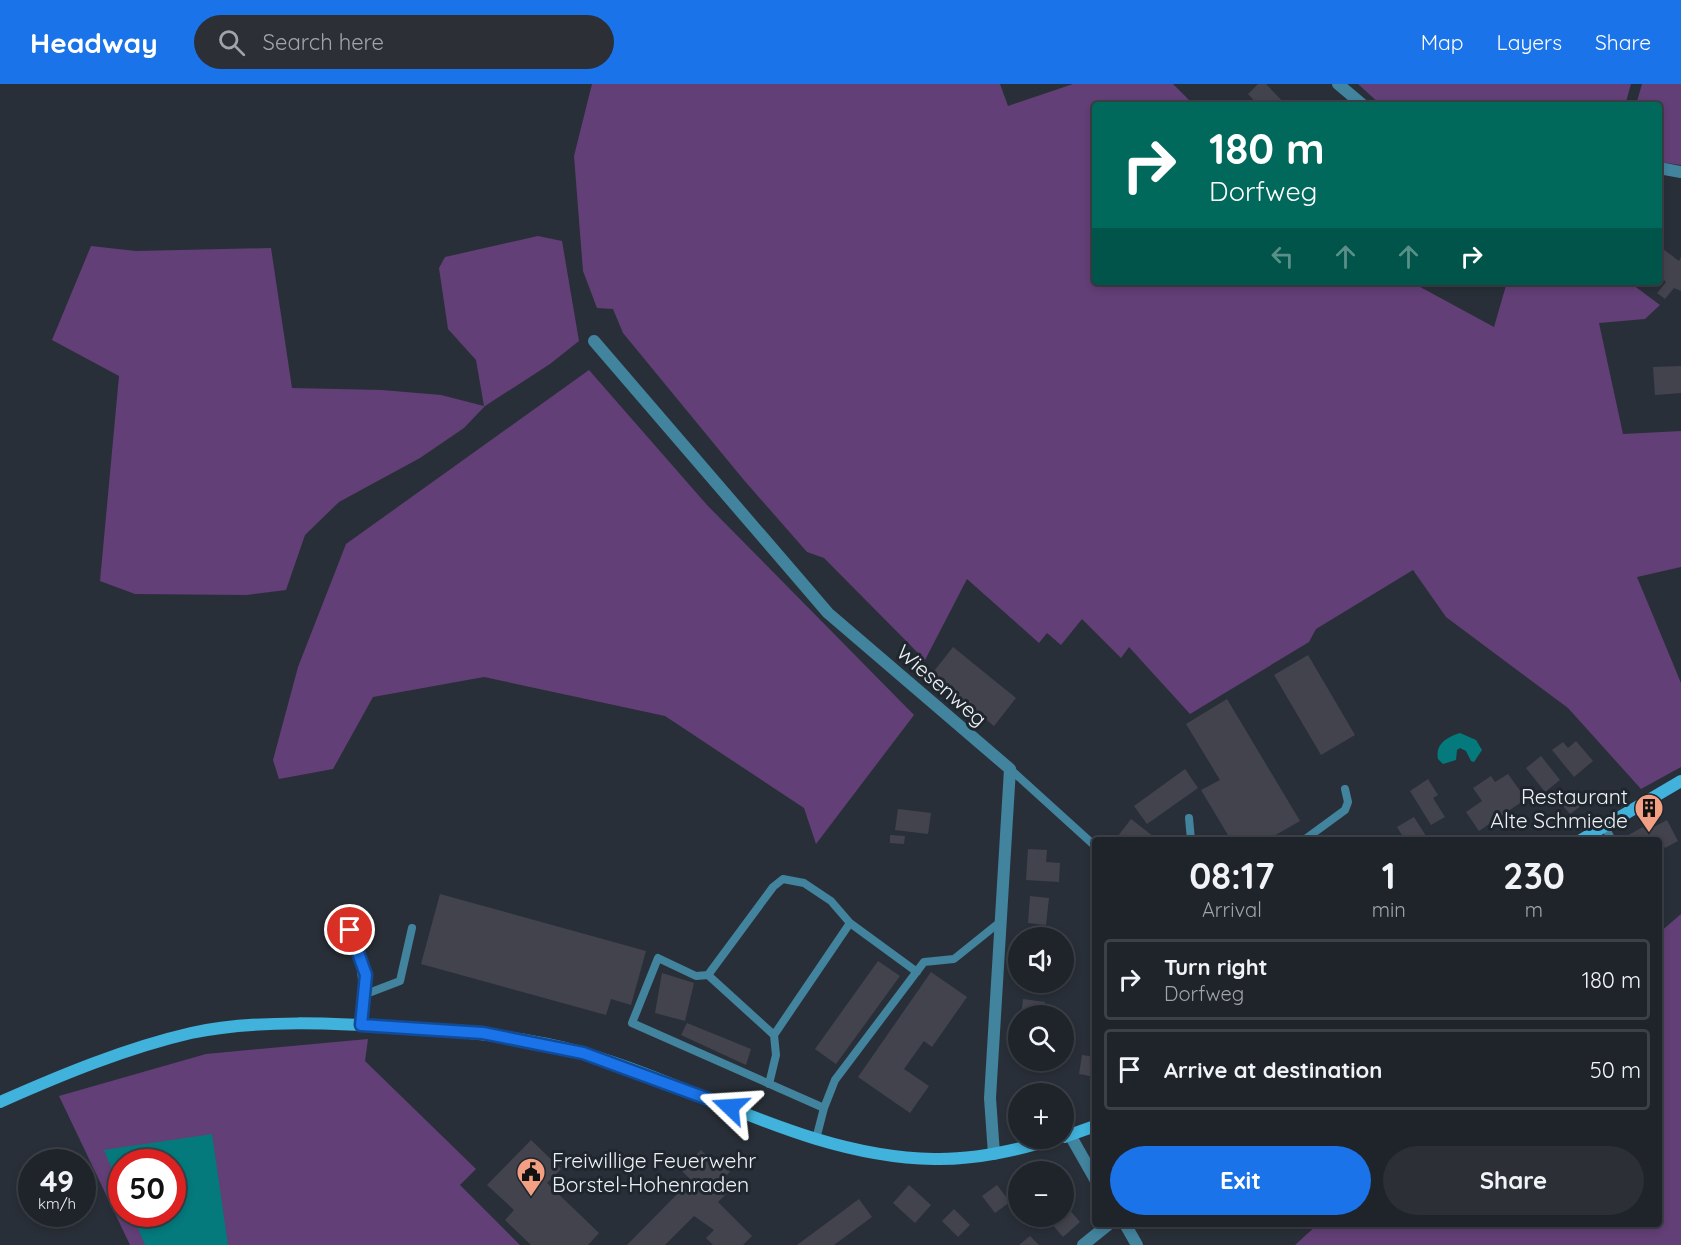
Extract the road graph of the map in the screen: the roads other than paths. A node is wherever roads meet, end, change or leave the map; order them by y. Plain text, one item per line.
1 (1338, 84) edge
2 (1360, 102) edge
3 (1662, 169) edge
4 (1681, 172) edge
5 (594, 341) dead end
6 (1010, 769) junction
7 (1681, 781) edge
8 (1345, 789) dead end
9 (1189, 818) dead end
10 (1604, 826) junction
11 (1191, 837) edge
12 (1308, 837) edge
13 (1589, 837) edge
14 (1610, 837) edge
15 (1092, 843) edge
16 (342, 916) dead end
17 (1000, 922) junction
18 (850, 923) junction
19 (412, 928) dead end
20 (917, 972) junction
21 (708, 975) junction
22 (366, 994) junction
23 (361, 1025) junction
24 (774, 1035) junction
25 (769, 1084) junction
26 (0, 1101) edge
27 (824, 1108) junction
28 (1092, 1127) edge
29 (1074, 1133) edge
30 (816, 1139) junction
31 (1015, 1149) edge
32 (1073, 1149) edge
33 (994, 1154) junction
34 (1092, 1175) edge
35 (1105, 1227) edge
36 (1127, 1227) edge
37 (1083, 1245) edge
38 (1137, 1245) edge

1 - 2 street
3 - 4 street
5 - 6 street, Wiesenweg
6 - 15 lane
6 - 17 street
7 - 10 main road
8 - 12 lane
9 - 11 lane
10 - 13 main road
10 - 14 lane
16 - 22 street
17 - 20 lane
17 - 33 street
18 - 20 lane
18 - 21 lane
18 - 24 lane
19 - 22 lane
20 - 27 lane
21 - 24 lane
21 - 25 lane
22 - 23 street
23 - 26 main road
23 - 30 main road
24 - 25 lane
25 - 27 lane
27 - 30 lane
28 - 29 main road
30 - 33 main road
31 - 33 main road
32 - 34 street
35 - 37 street
36 - 38 street

